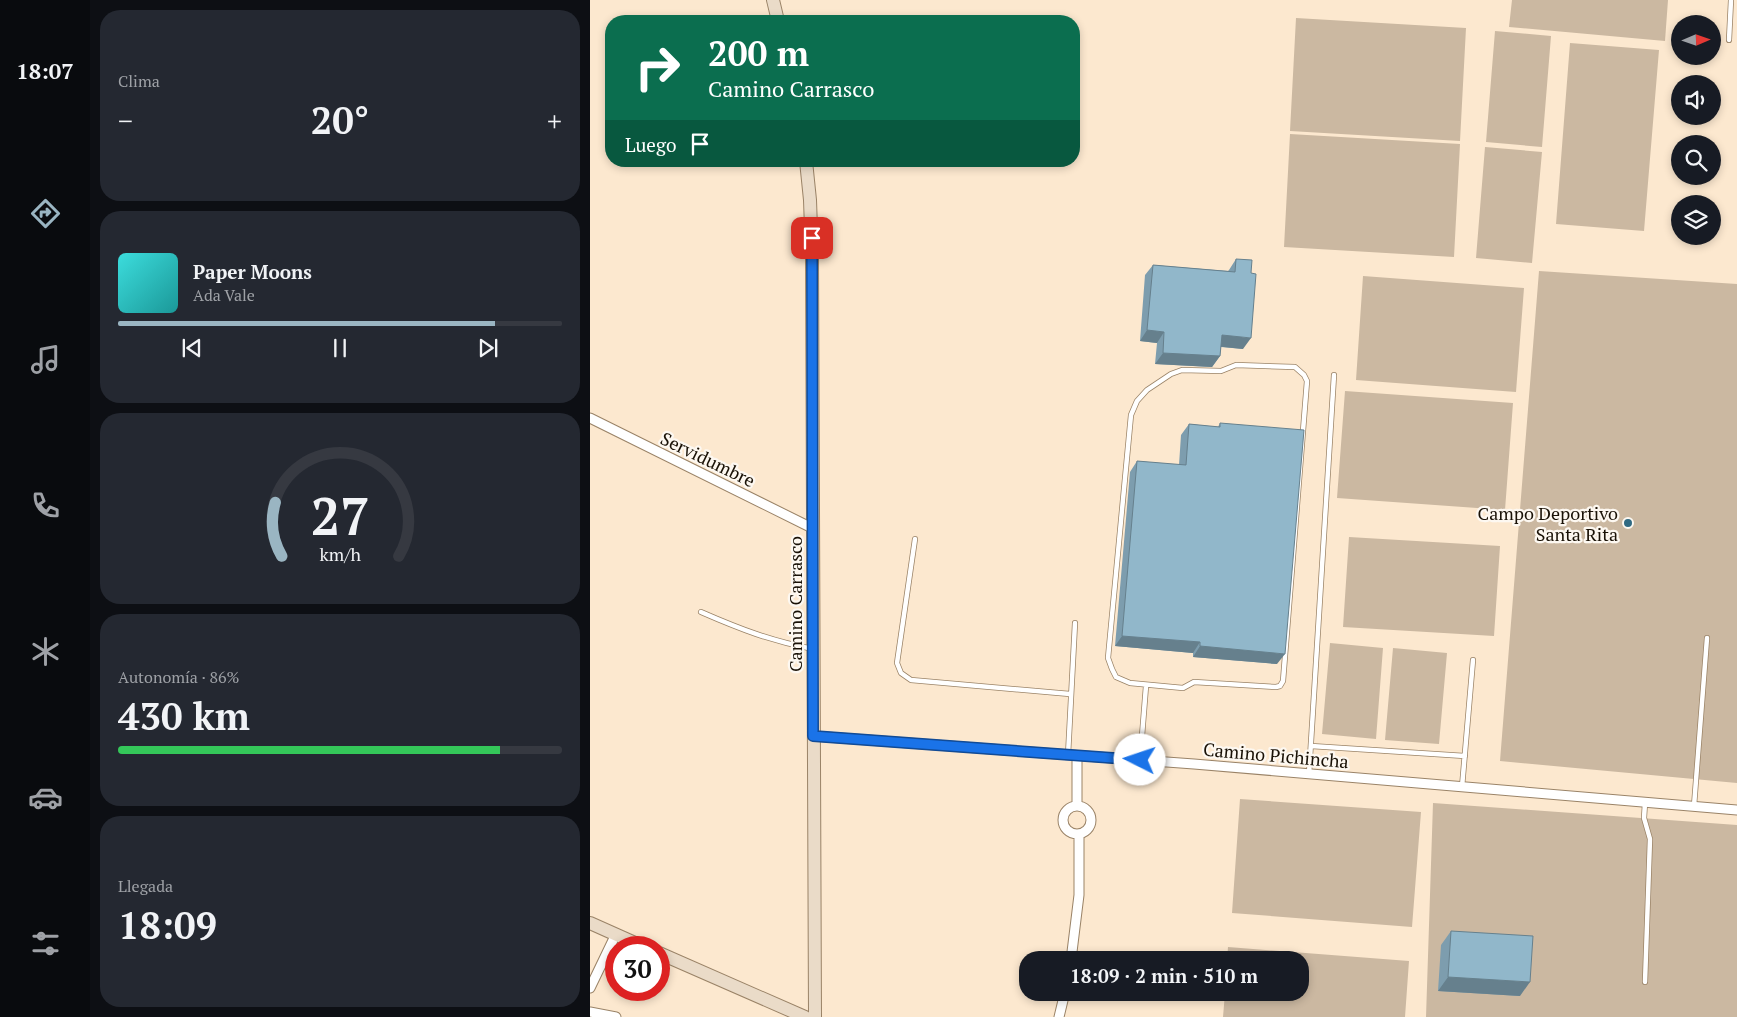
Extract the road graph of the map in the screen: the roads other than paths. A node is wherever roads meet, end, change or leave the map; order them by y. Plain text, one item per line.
1 (773, 0) edge
2 (1731, 0) edge
3 (777, 15) edge
4 (1729, 40) dead end
5 (807, 167) edge
6 (1334, 375) dead end
7 (590, 418) edge
8 (812, 528) junction
9 (915, 538) dead end
10 (701, 612) dead end
11 (1075, 623) dead end
12 (1707, 638) dead end
13 (813, 649) junction
14 (1474, 660) dead end
15 (1146, 686) junction
16 (1070, 694) junction
17 (813, 736) junction
18 (1311, 746) junction
19 (1072, 756) junction
20 (1465, 756) junction
21 (1140, 760) junction
22 (1309, 774) junction
23 (1462, 787) junction
24 (1645, 802) junction
25 (1077, 806) junction
26 (1694, 806) junction
27 (1737, 810) edge
28 (1079, 835) junction
29 (590, 923) edge
30 (616, 934) junction
31 (620, 936) edge
32 (1072, 951) edge
33 (670, 958) edge
34 (1644, 982) dead end
35 (590, 984) edge
36 (1063, 1001) edge
37 (590, 1012) edge
38 (616, 1017) edge
39 (805, 1017) edge
40 (815, 1017) edge
41 (1059, 1017) edge

1 - 3 main road
2 - 4 lane
5 - 8 main road, Camino Carrasco
6 - 18 lane
7 - 8 street, Servidumbre
8 - 13 main road, Camino Carrasco
9 - 16 lane
10 - 13 lane
11 - 16 lane
12 - 26 lane
13 - 17 main road, Camino Carrasco
14 - 20 lane
15 - 15 lane
15 - 21 lane
16 - 19 lane
17 - 19 street, Camino Pichincha
17 - 40 main road, Camino Carrasco
18 - 20 lane
18 - 22 lane
19 - 21 street, Camino Pichincha
19 - 25 street
20 - 23 lane
21 - 22 street, Camino Pichincha
22 - 23 street, Camino Pichincha
23 - 24 street, Camino Pichincha
24 - 26 street, Camino Pichincha
24 - 34 lane
25 - 28 street
25 - 28 street
26 - 27 street, Camino Pichincha
28 - 32 street
29 - 30 main road
30 - 31 main road
30 - 35 street
33 - 39 main road
36 - 41 street
37 - 38 street

